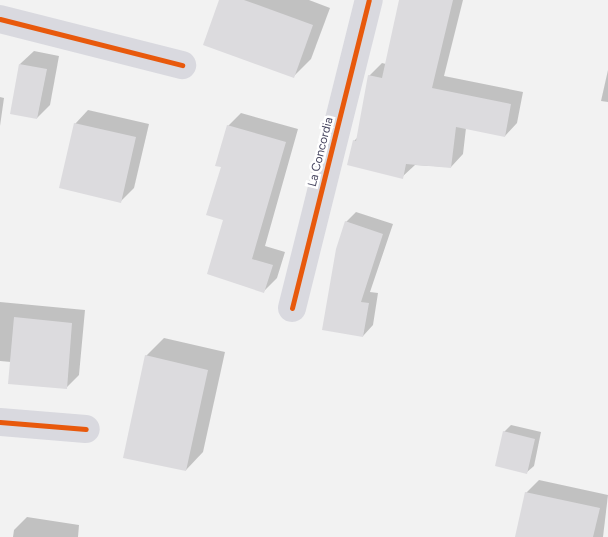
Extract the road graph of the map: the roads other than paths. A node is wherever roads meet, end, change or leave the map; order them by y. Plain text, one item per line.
1 (368, 0) edge
2 (0, 19) edge
3 (182, 65) dead end
4 (292, 308) dead end
5 (0, 422) edge
6 (86, 429) dead end

1 - 4 street, La Concordia
2 - 3 street
5 - 6 street

